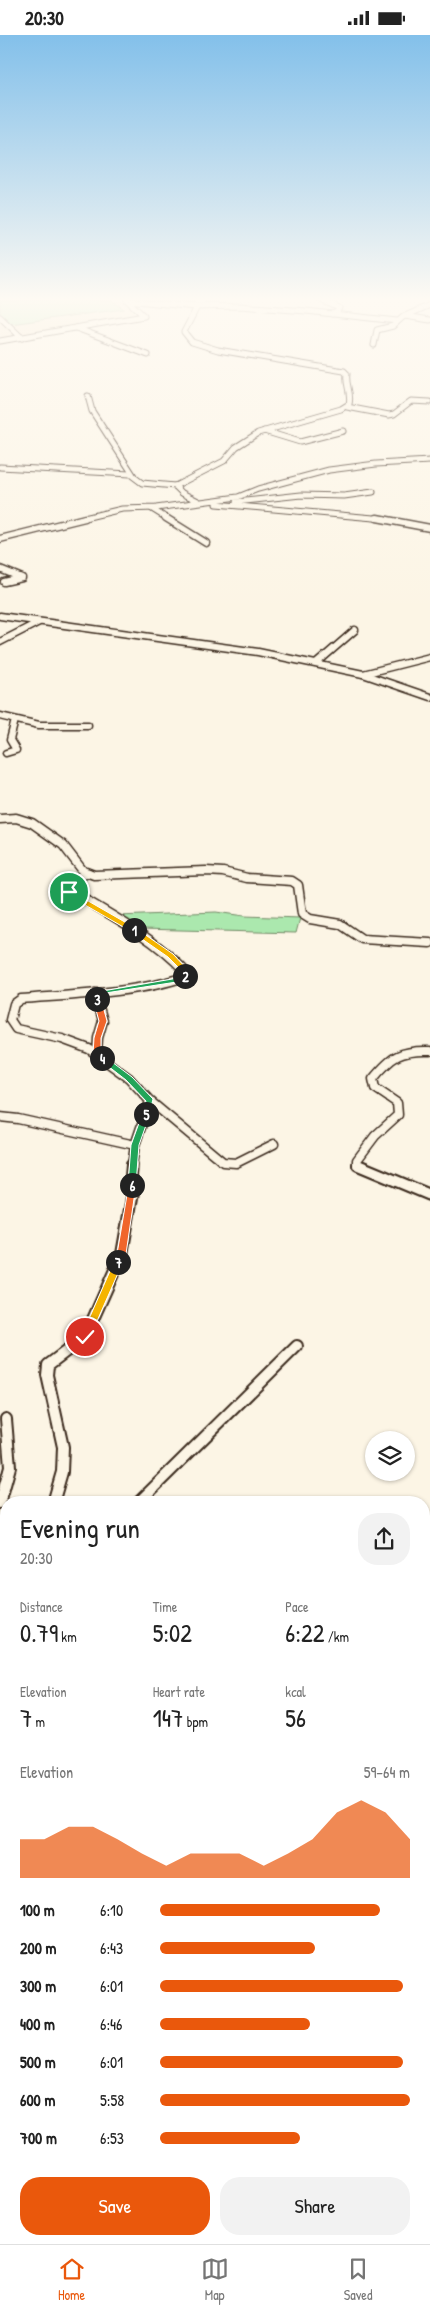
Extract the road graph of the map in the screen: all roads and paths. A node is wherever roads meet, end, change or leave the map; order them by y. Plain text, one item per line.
1 (90, 403) edge
2 (349, 403) edge
3 (408, 403) edge
4 (347, 407) junction
5 (264, 431) junction
6 (343, 431) dead end
7 (430, 461) edge
8 (0, 467) edge
9 (134, 476) junction
10 (175, 487) junction
11 (373, 493) dead end
12 (198, 501) junction
13 (218, 504) junction
14 (152, 509) junction
15 (430, 528) edge
16 (0, 539) edge
17 (206, 543) dead end
18 (0, 569) edge
19 (4, 582) dead end
20 (0, 617) edge
21 (39, 622) junction
22 (355, 630) dead end
23 (0, 642) edge
24 (430, 657) edge
25 (317, 663) junction
26 (363, 674) junction
27 (430, 697) edge
28 (0, 716) edge
29 (15, 720) junction
30 (88, 725) dead end
31 (6, 753) dead end
32 (0, 819) edge
33 (88, 873) junction
34 (430, 943) edge
35 (95, 993) junction
36 (430, 1051) edge
37 (97, 1054) junction
38 (150, 1101) junction
39 (0, 1117) edge
40 (274, 1144) dead end
41 (135, 1145) junction
42 (430, 1195) edge
43 (297, 1347) dead end
44 (6, 1419) dead end
45 (2, 1496) edge
46 (55, 1496) edge
47 (145, 1496) edge

1 - 9 street
2 - 4 street
3 - 4 street
4 - 5 street
5 - 6 street
5 - 10 street
7 - 12 street
8 - 9 street
9 - 10 street
10 - 12 street
11 - 13 street
12 - 13 street
12 - 14 street
13 - 15 street
14 - 16 street
14 - 17 street
18 - 19 street
20 - 21 street
21 - 23 street
21 - 25 street
22 - 25 street
24 - 26 street
25 - 26 street
26 - 27 street
28 - 29 street
29 - 30 street
29 - 31 street
32 - 33 street
33 - 34 street
33 - 35 street
35 - 37 street
35 - 37 street
36 - 42 street
37 - 38 street
38 - 40 street
38 - 41 street
39 - 41 street
41 - 46 street
43 - 47 street
44 - 45 street

